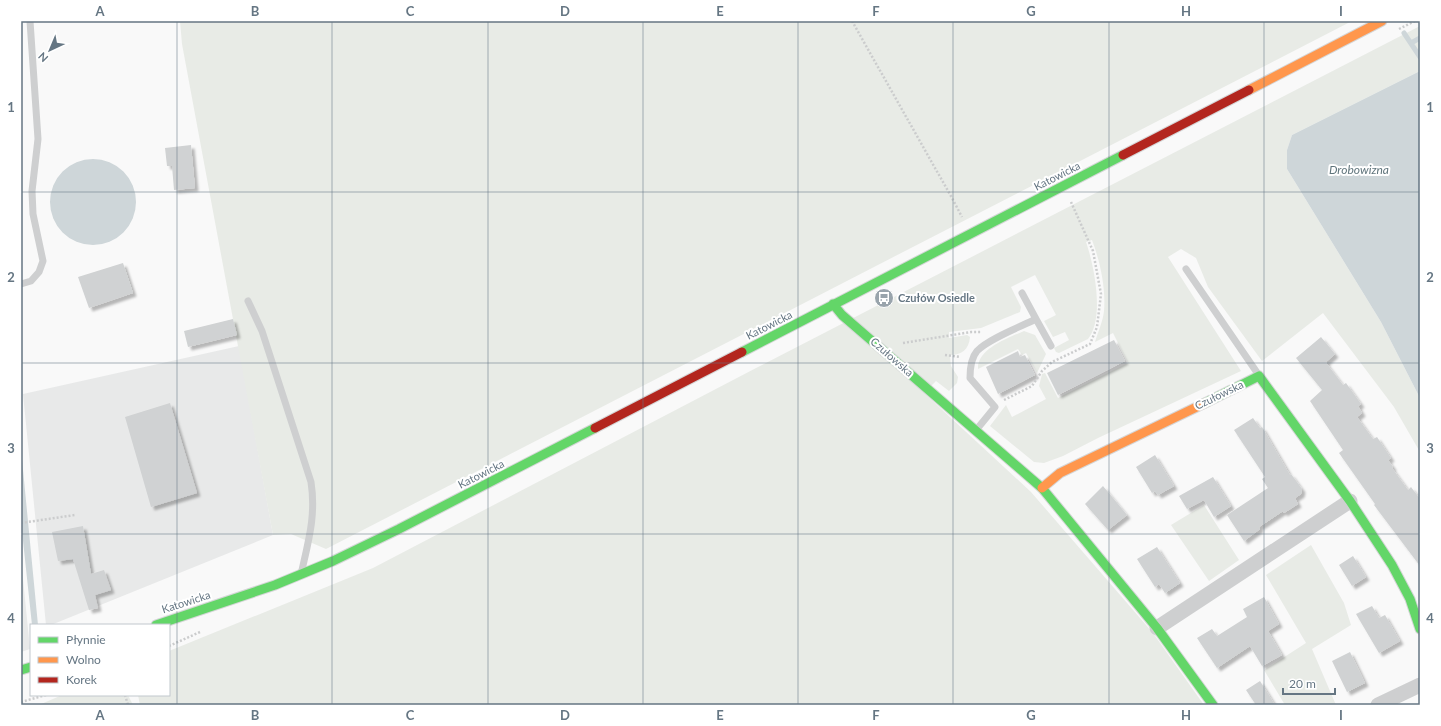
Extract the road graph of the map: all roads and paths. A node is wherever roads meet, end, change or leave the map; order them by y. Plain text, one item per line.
1 (30, 21) edge
2 (852, 21) edge
3 (1382, 21) edge
4 (1069, 198) dead end
5 (970, 234) junction
6 (1186, 269) dead end
7 (21, 284) edge
8 (1022, 293) dead end
9 (248, 301) dead end
10 (833, 304) junction
11 (1036, 319) junction
12 (988, 329) dead end
13 (898, 343) dead end
14 (1051, 346) dead end
15 (1259, 376) junction
16 (995, 407) junction
17 (976, 430) junction
18 (1042, 488) junction
19 (1350, 501) junction
20 (75, 515) dead end
21 (21, 523) edge
22 (301, 574) junction
23 (159, 624) edge
24 (1157, 628) junction
25 (1420, 629) edge
26 (1420, 685) edge
27 (43, 696) edge
28 (21, 702) edge
29 (1214, 705) edge
30 (1378, 705) edge

1 - 7 lane
2 - 5 path
3 - 5 main road, Katowicka
4 - 16 path
5 - 10 main road, Katowicka
6 - 15 lane
8 - 11 lane
9 - 22 lane
10 - 17 main road, Czułowska
10 - 22 main road, Katowicka
11 - 14 lane
11 - 16 lane
12 - 13 path
15 - 18 main road, Czułowska
15 - 19 main road
16 - 17 lane
17 - 18 main road, Czułowska
18 - 24 main road, Czułowska
19 - 24 street
19 - 25 main road
20 - 21 path
22 - 23 main road, Katowicka
24 - 29 main road, Czułowska
26 - 30 street
27 - 28 path

